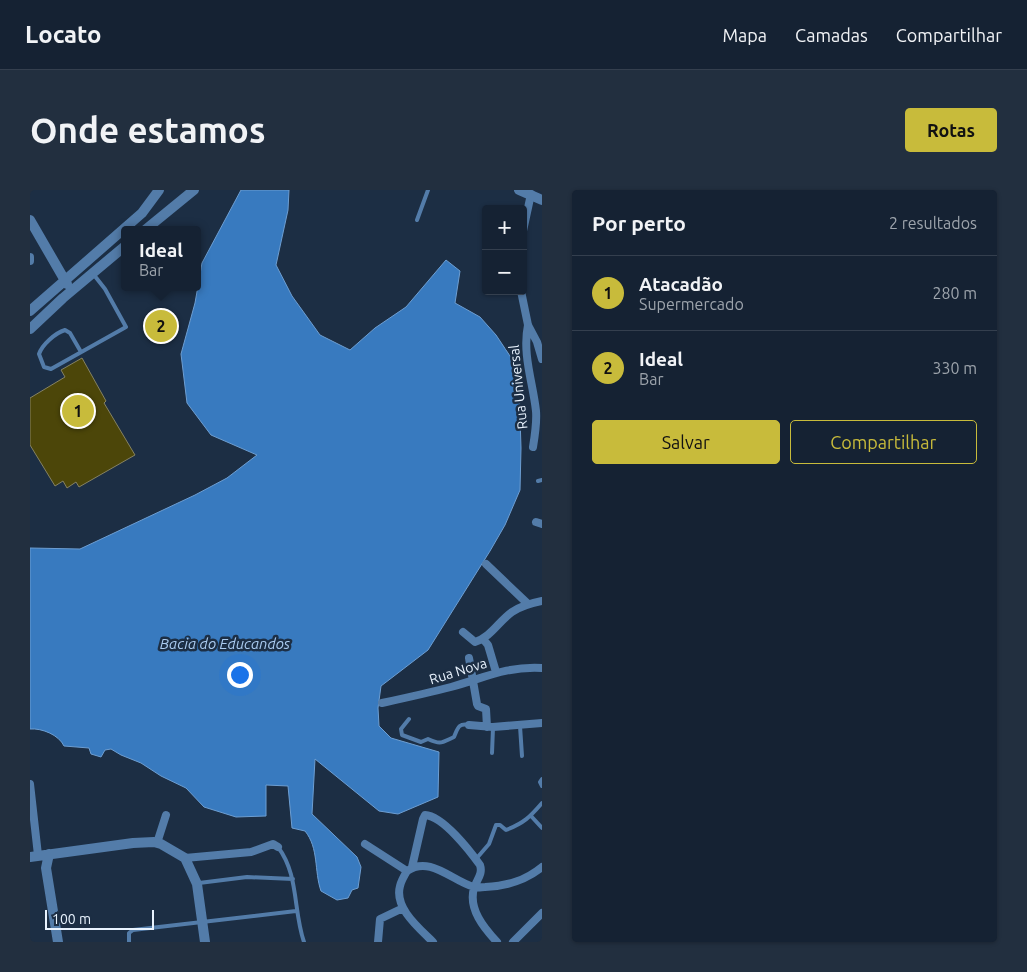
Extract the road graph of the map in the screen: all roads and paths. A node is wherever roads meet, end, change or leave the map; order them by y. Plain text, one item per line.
1 (159, 190) edge
2 (194, 190) edge
3 (428, 190) edge
4 (519, 190) edge
5 (530, 194) junction
6 (542, 200) edge
7 (527, 209) edge
8 (30, 220) edge
9 (418, 220) dead end
10 (127, 226) edge
11 (150, 226) edge
12 (121, 231) edge
13 (121, 249) edge
14 (30, 257) edge
15 (30, 261) edge
16 (93, 273) junction
17 (64, 279) junction
18 (72, 290) junction
19 (522, 295) edge
20 (31, 308) edge
21 (528, 325) junction
22 (30, 329) edge
23 (81, 352) junction
24 (542, 359) edge
25 (533, 447) dead end
26 (486, 564) dead end
27 (542, 601) edge
28 (528, 604) junction
29 (463, 632) dead end
30 (483, 639) junction
31 (470, 658) dead end
32 (542, 668) edge
33 (496, 672) junction
34 (474, 680) junction
35 (382, 703) dead end
36 (409, 719) dead end
37 (542, 723) edge
38 (520, 724) junction
39 (469, 726) joint
40 (490, 727) junction
41 (492, 753) dead end
42 (522, 756) dead end
43 (542, 779) edge
44 (30, 784) edge
45 (542, 786) edge
46 (542, 803) edge
47 (166, 815) dead end
48 (531, 816) junction
49 (542, 828) edge
50 (157, 843) junction
51 (365, 844) dead end
52 (278, 847) joint
53 (49, 854) junction
54 (34, 856) edge
55 (185, 858) junction
56 (476, 859) junction
57 (542, 867) edge
58 (46, 868) junction
59 (410, 869) junction
60 (293, 879) junction
61 (196, 884) junction
62 (474, 887) junction
63 (403, 908) junction
64 (296, 911) junction
65 (542, 914) edge
66 (202, 921) junction
67 (58, 942) edge
68 (129, 942) edge
69 (205, 942) edge
70 (304, 942) edge
71 (378, 942) edge
72 (433, 942) edge
73 (496, 942) edge
74 (513, 942) edge

1 - 10 street
2 - 11 street
3 - 9 lane
4 - 5 street
5 - 6 street
5 - 7 street
8 - 17 street
12 - 17 street
13 - 16 street
14 - 15 street
16 - 18 street
16 - 23 lane
17 - 18 street
17 - 20 street
18 - 22 street
19 - 21 street
21 - 24 street
21 - 25 street, Rua Universal
23 - 23 lane
26 - 28 street
27 - 28 street
28 - 30 street
29 - 30 street
30 - 33 street
31 - 34 street
32 - 33 street, Rua Nova
33 - 34 street, Rua Nova
34 - 35 street, Rua Nova
34 - 40 street
36 - 39 lane
37 - 38 street
38 - 40 street
38 - 42 lane
39 - 40 street
40 - 41 lane
43 - 45 lane
44 - 54 street
46 - 48 lane
47 - 50 street
48 - 49 lane
48 - 56 lane
50 - 53 street
50 - 55 street
51 - 59 street
52 - 55 street
52 - 60 lane
53 - 54 street
53 - 58 street
54 - 58 street
55 - 61 street
56 - 59 street
56 - 62 street
57 - 62 street
58 - 67 street
59 - 62 street
59 - 63 street
60 - 61 lane
60 - 64 lane
61 - 66 street
62 - 73 street
63 - 71 street
63 - 72 street
64 - 66 lane
64 - 70 lane
65 - 74 street
66 - 68 lane
66 - 69 street

